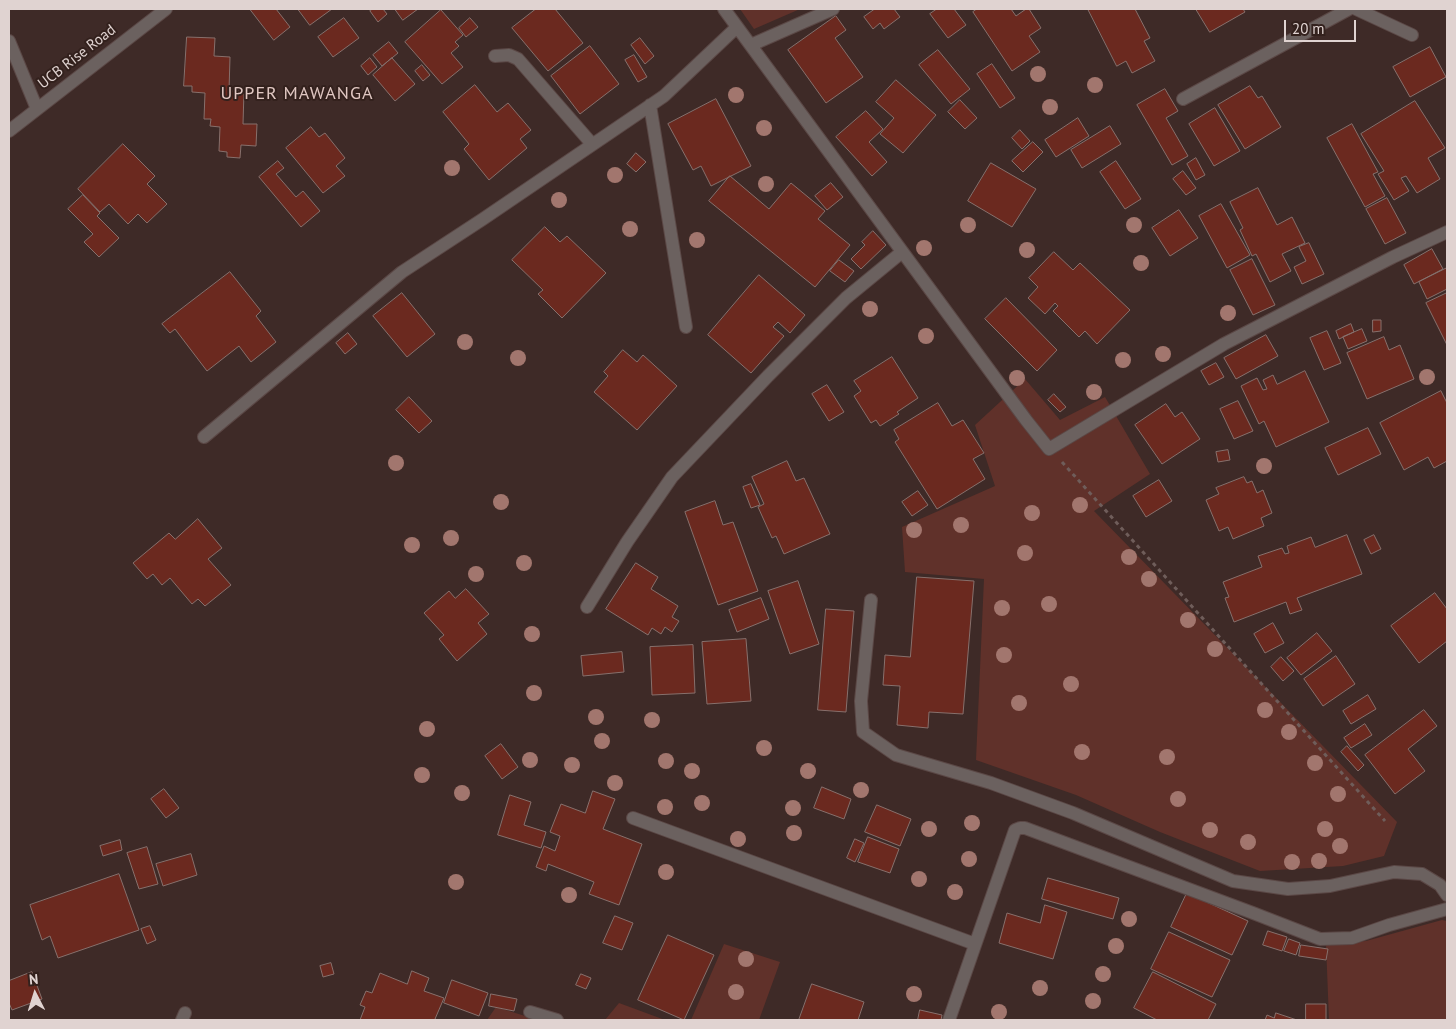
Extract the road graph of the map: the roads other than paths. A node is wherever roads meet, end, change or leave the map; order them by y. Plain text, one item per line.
1 (166, 9) edge
2 (724, 9) edge
3 (833, 9) edge
4 (1349, 9) edge
5 (1356, 9) edge
6 (737, 26) junction
7 (1412, 35) dead end
8 (9, 41) edge
9 (751, 45) junction
10 (495, 56) dead end
11 (1183, 99) dead end
12 (650, 105) junction
13 (37, 109) junction
14 (9, 131) edge
15 (592, 144) junction
16 (1447, 232) edge
17 (902, 252) junction
18 (686, 328) dead end
19 (204, 438) dead end
20 (872, 600) dead end
21 (587, 607) dead end
22 (633, 818) dead end
23 (1447, 895) edge
24 (1447, 910) edge
25 (975, 944) junction
26 (530, 1012) dead end
27 (557, 1020) edge
28 (949, 1020) edge

1 - 13 street, UCB Rise Road
2 - 6 street
3 - 9 street
4 - 11 street
5 - 7 street
6 - 9 street
6 - 12 street
8 - 13 street
9 - 17 street
10 - 15 street
12 - 15 street
12 - 18 street
13 - 14 street, UCB Rise Road
15 - 19 street
16 - 17 street
17 - 21 street
20 - 23 street
22 - 25 street
24 - 25 street
25 - 28 street
26 - 27 street

